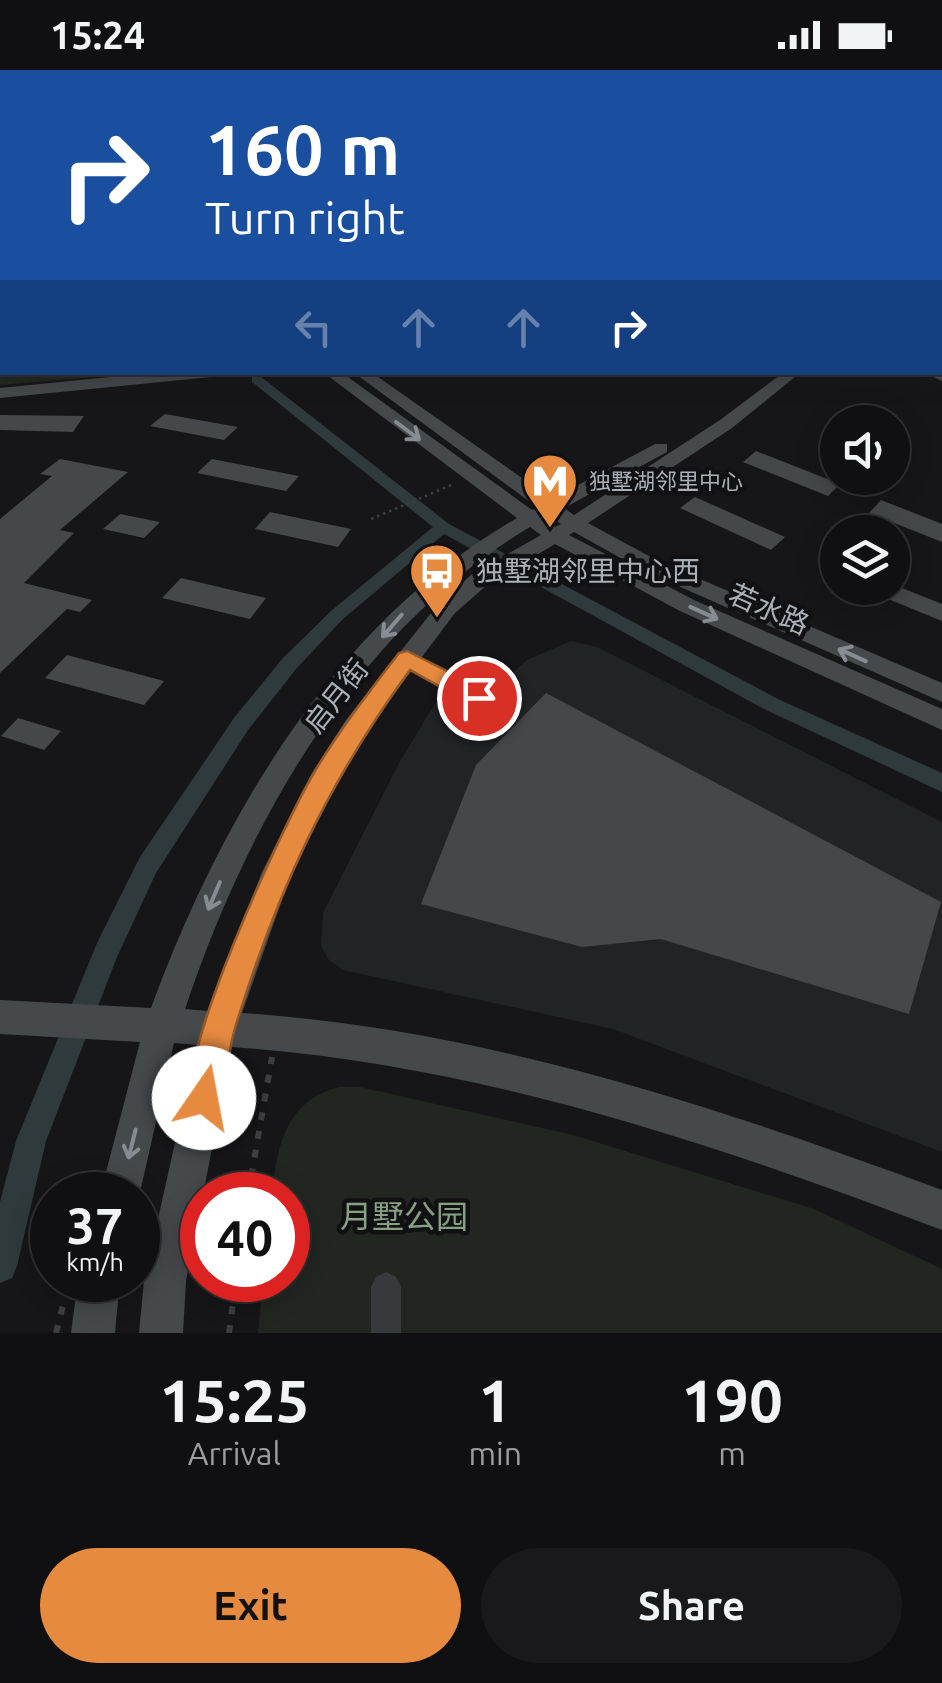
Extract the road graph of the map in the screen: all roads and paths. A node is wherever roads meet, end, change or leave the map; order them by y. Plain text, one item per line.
1 (150, 375) edge
2 (188, 375) edge
3 (334, 375) edge
4 (364, 375) edge
5 (769, 375) edge
6 (790, 375) edge
7 (0, 391) edge
8 (456, 483) dead end
9 (429, 494) joint
10 (540, 515) junction
11 (372, 519) dead end
12 (564, 530) junction
13 (477, 567) junction
14 (407, 659) junction
15 (942, 693) edge
16 (479, 698) dead end
17 (942, 720) edge
18 (13, 1018) edge
19 (162, 1025) junction
20 (218, 1030) junction
21 (277, 1035) junction
22 (126, 1172) edge
23 (252, 1172) edge
24 (942, 1210) edge
25 (386, 1287) dead end
26 (64, 1302) edge
27 (96, 1302) edge
28 (233, 1302) edge
29 (56, 1333) edge
30 (93, 1333) edge
31 (162, 1333) edge
32 (228, 1333) edge
33 (386, 1333) edge

1 - 7 street
2 - 7 street
3 -> 10 street, 若水路
4 - 10 street, 若水路
5 - 10 street, 启月街
6 - 12 street, 启月街
8 - 9 path
9 - 11 path
10 - 12 street, 若水路
10 - 13 street, 启月街
12 - 13 street, 启月街
15 -> 12 street, 若水路
12 -> 17 street, 若水路
13 - 14 street, 启月街
13 -> 19 street, 启月街
14 - 16 lane
14 - 20 street, 启月街
18 - 19 street
19 - 20 street
19 -> 22 street, 启月街
20 - 21 street
20 - 31 street, 启月街
21 - 23 path
21 - 24 street
25 - 33 street
26 - 29 path
27 - 30 street
28 - 32 path

